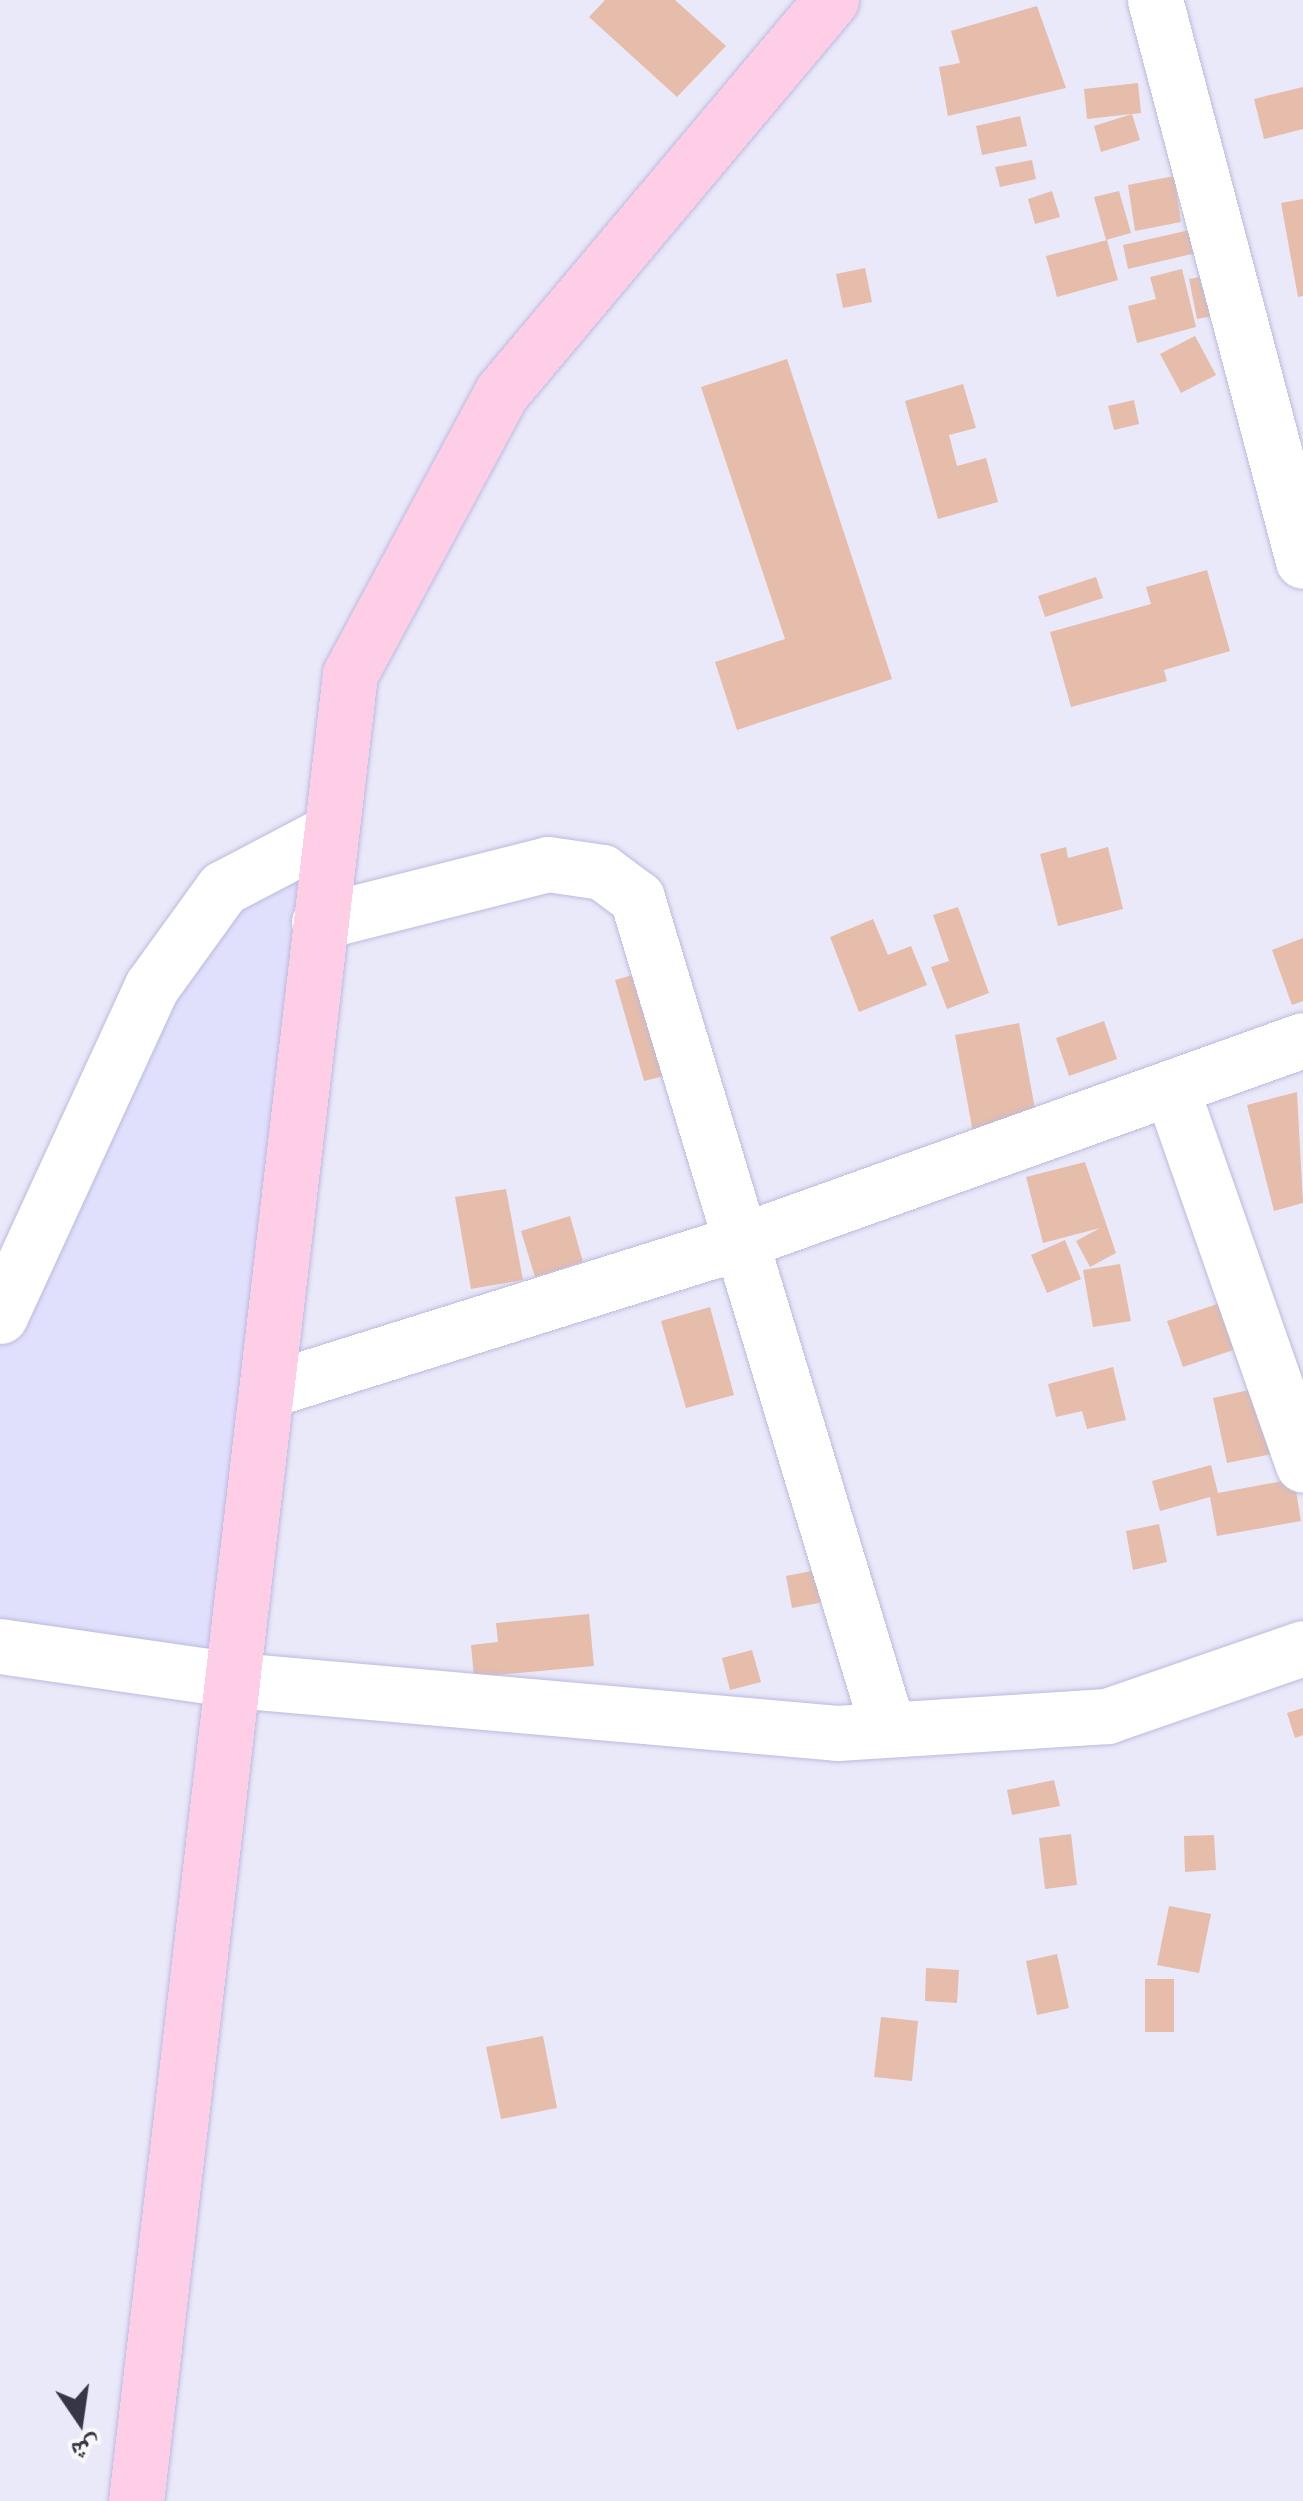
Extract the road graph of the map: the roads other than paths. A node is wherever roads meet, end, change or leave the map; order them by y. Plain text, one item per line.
1 (831, 0) edge
2 (1166, 3) edge
3 (1291, 468) edge
4 (1303, 560) edge
5 (326, 834) junction
6 (319, 922) junction
7 (1303, 1040) edge
8 (1171, 1088) junction
9 (744, 1241) junction
10 (0, 1316) edge
11 (268, 1390) junction
12 (1303, 1466) edge
13 (0, 1646) edge
14 (1303, 1648) edge
15 (235, 1680) junction
16 (888, 1730) junction
17 (136, 2501) edge

1 - 5 main road
2 - 3 street
3 - 4 street
5 - 6 main road
5 - 10 street
6 - 9 street
6 - 11 main road
7 - 8 street
8 - 9 street
8 - 12 street
9 - 11 street
9 - 16 street
11 - 15 main road
13 - 15 street
14 - 16 street
15 - 16 street
15 - 17 main road

